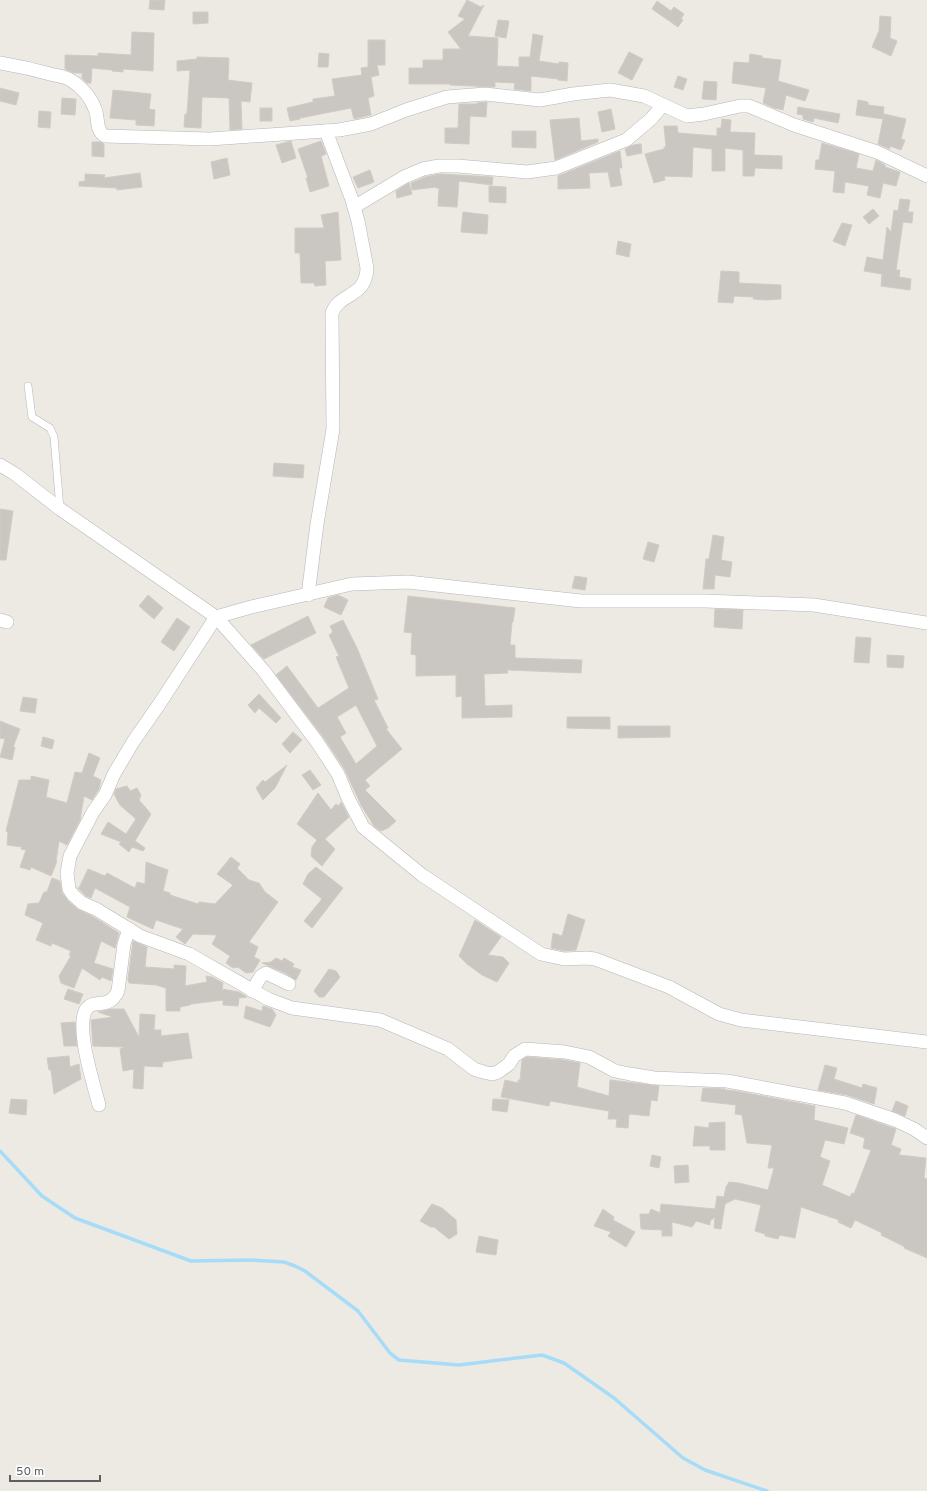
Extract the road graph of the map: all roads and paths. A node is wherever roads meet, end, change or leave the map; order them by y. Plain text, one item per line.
1 (0, 63) edge
2 (663, 105) junction
3 (326, 131) junction
4 (927, 176) edge
5 (354, 207) junction
6 (28, 386) dead end
7 (0, 465) edge
8 (60, 509) junction
9 (308, 595) junction
10 (216, 617) junction
11 (927, 622) edge
12 (129, 929) junction
13 (289, 984) dead end
14 (252, 991) junction
15 (927, 1042) edge
16 (99, 1105) dead end
17 (927, 1138) edge

1 - 3 street
2 - 3 street
2 - 4 street
2 - 5 street
3 - 5 street
5 - 9 street
6 - 8 lane
7 - 8 street
8 - 10 street
9 - 10 street
9 - 11 street
10 - 12 street
10 - 15 street
12 - 14 street
12 - 16 street
13 - 14 street
14 - 17 street

